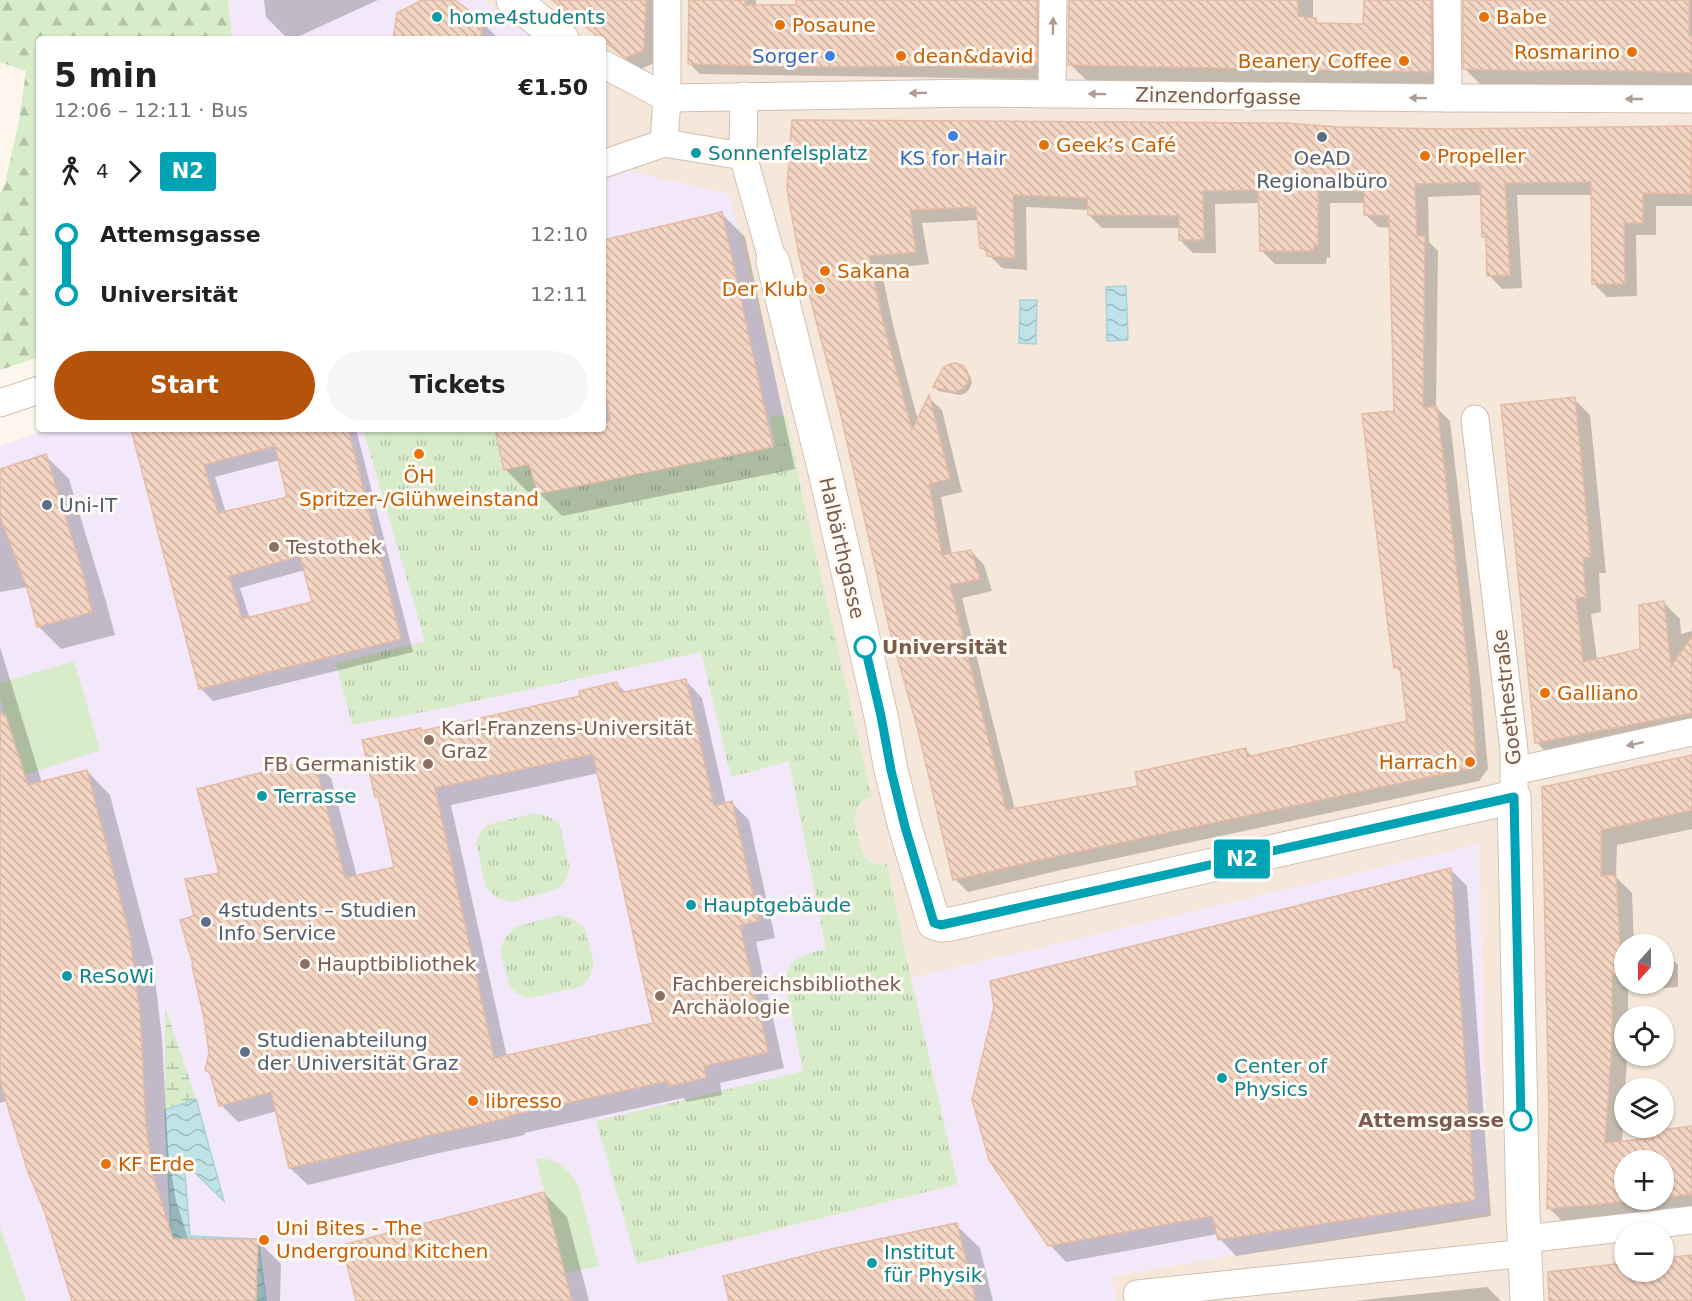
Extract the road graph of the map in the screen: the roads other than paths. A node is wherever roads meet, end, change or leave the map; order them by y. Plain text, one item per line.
1 (513, 0) edge
2 (667, 0) edge
3 (1053, 0) edge
4 (1447, 0) edge
5 (558, 36) edge
6 (606, 66) edge
7 (1052, 94) junction
8 (744, 96) junction
9 (667, 98) junction
10 (1448, 98) junction
11 (1692, 99) edge
12 (664, 143) junction
13 (743, 156) junction
14 (606, 163) edge
15 (773, 262) joint
16 (36, 391) edge
17 (0, 403) edge
18 (1475, 419) dead end
19 (1692, 732) edge
20 (1514, 784) junction
21 (1692, 1220) edge
22 (1525, 1246) junction
23 (1137, 1294) dead end
24 (1527, 1301) edge

1 - 5 street
2 - 9 street
7 -> 3 street
4 - 10 street
6 - 9 street
7 -> 8 street, Zinzendorfgasse
10 -> 7 street, Zinzendorfgasse
8 - 9 street
8 - 13 street
9 - 12 street
11 -> 10 street, Zinzendorfgasse
12 - 13 street
12 - 14 street
13 - 15 street, Halbärthgasse
15 - 20 street, Halbärthgasse
16 - 17 street
18 - 20 street, Goethestraße
19 -> 20 street
20 - 22 street, Goethestraße
21 - 22 street
22 - 23 street
22 - 24 street, Goethestraße

